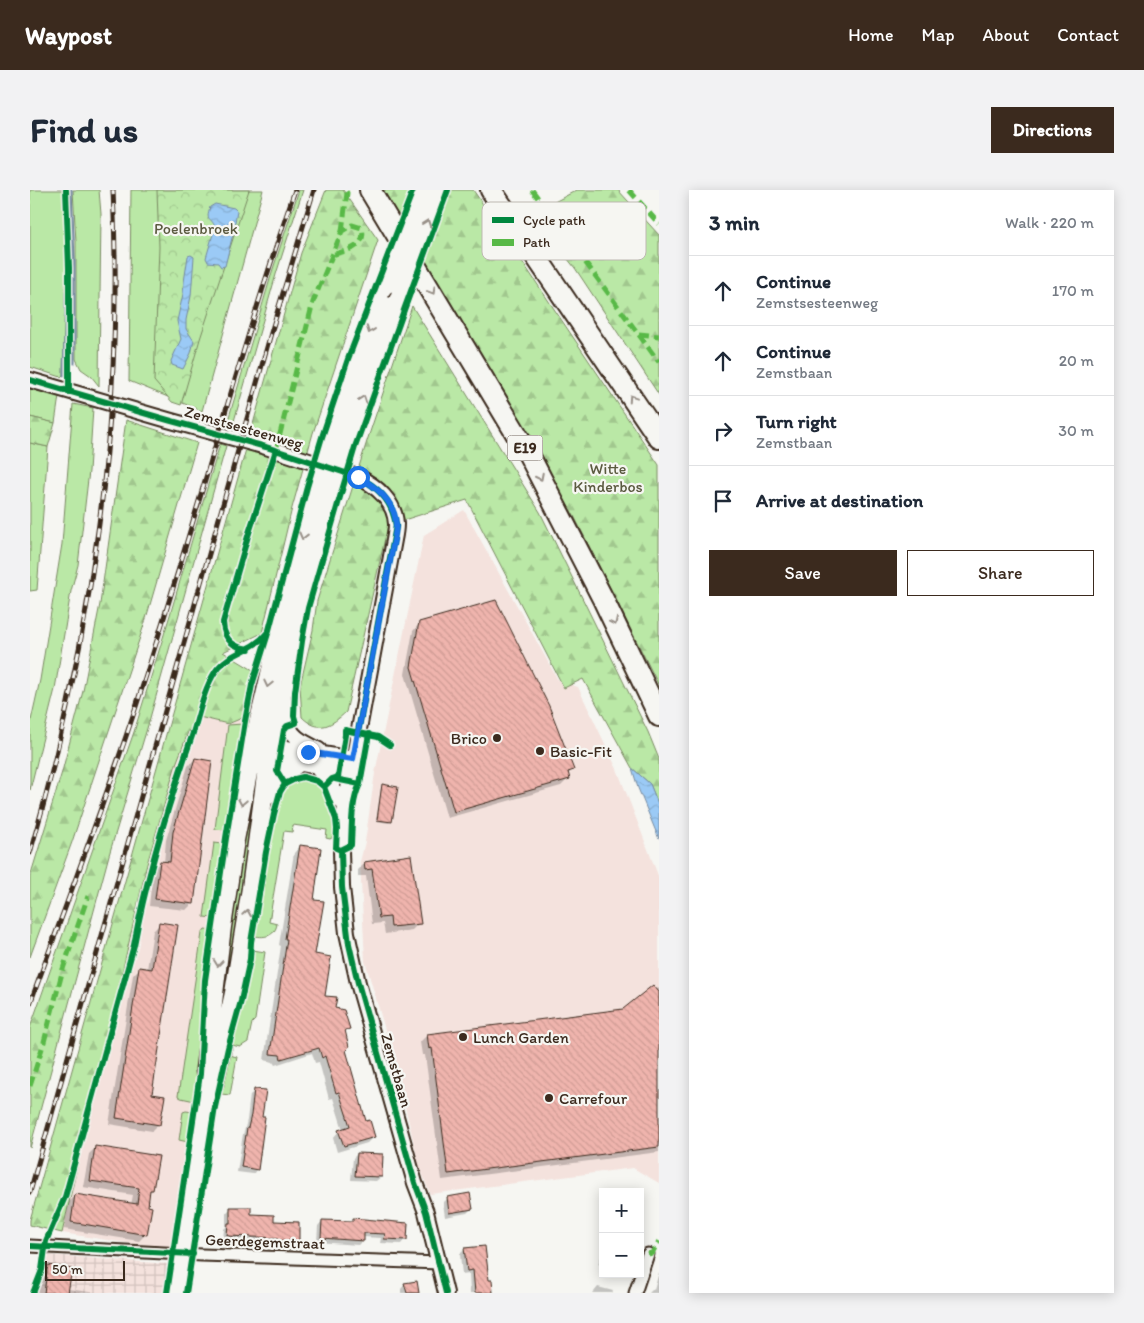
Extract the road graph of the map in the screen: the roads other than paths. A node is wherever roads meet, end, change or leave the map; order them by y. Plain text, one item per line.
1 (370, 190) edge
2 (421, 190) edge
3 (439, 190) edge
4 (490, 190) edge
5 (498, 202) edge
6 (538, 260) edge
7 (30, 380) edge
8 (659, 438) edge
9 (339, 442) junction
10 (324, 492) junction
11 (285, 687) junction
12 (659, 716) edge
13 (358, 732) joint
14 (261, 750) junction
15 (326, 755) junction
16 (307, 764) junction
17 (352, 766) junction
18 (263, 802) junction
19 (345, 805) junction
20 (207, 1099) junction
21 (30, 1246) edge
22 (183, 1254) junction
23 (648, 1254) dead end
24 (440, 1263) junction
25 (177, 1293) edge
26 (446, 1293) edge
27 (635, 1293) edge

1 -> 12 highway, E19
2 -> 9 main road, bridge
9 -> 3 main road, bridge
5 -> 4 highway
8 -> 6 highway
7 - 13 street, Zemstsesteenweg
9 - 10 main road, bridge
10 - 11 main road
10 -> 14 main road
11 - 14 main road
11 - 15 street
13 - 17 street, Zemstbaan
14 - 15 street
14 - 16 street
14 - 18 main road
14 -> 20 main road
15 - 17 street
16 - 17 street
16 - 18 street
16 - 19 street
17 - 19 street, Zemstbaan
20 -> 18 main road
19 - 24 street, Zemstbaan
20 - 22 main road
21 - 22 street, Geerdegemstraat
22 - 24 street, Geerdegemstraat
22 - 25 main road
23 - 27 street
24 - 26 street, Zemstbaan

